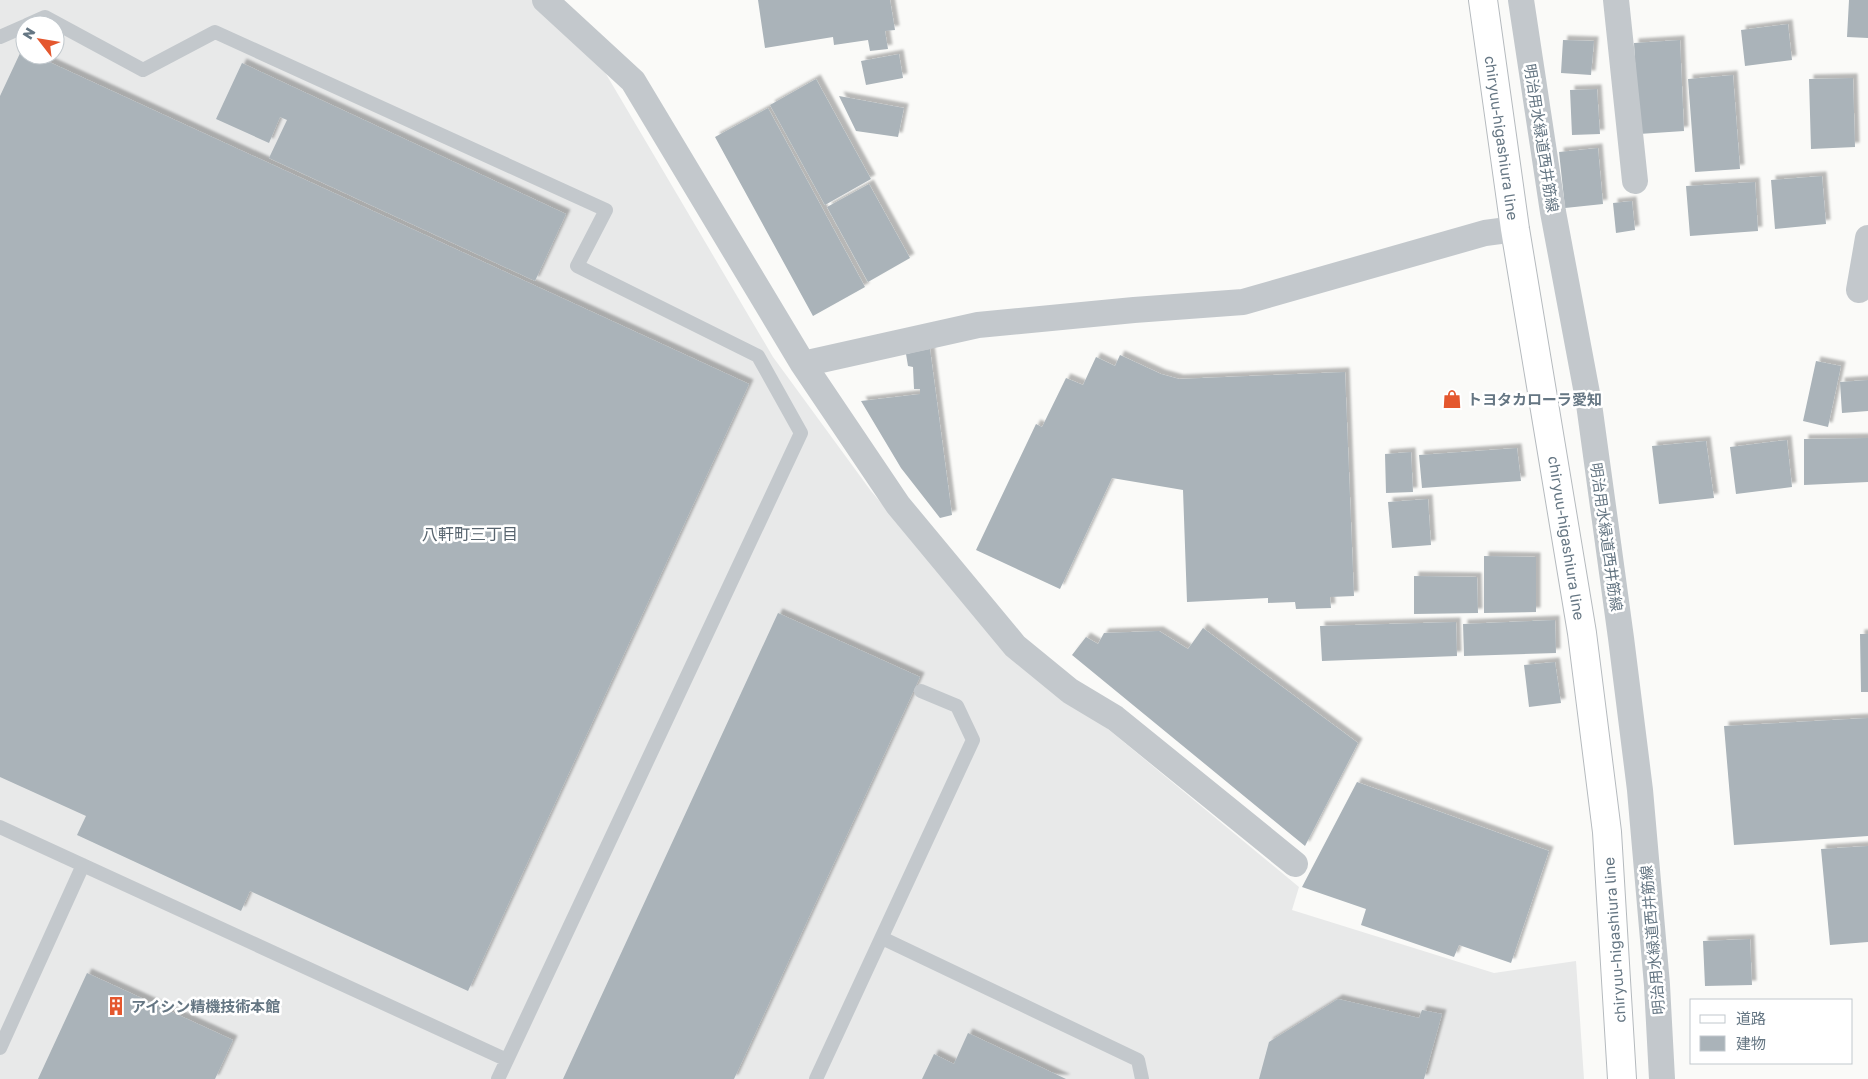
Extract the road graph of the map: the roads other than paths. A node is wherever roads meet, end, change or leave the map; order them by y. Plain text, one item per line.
1 (545, 0) edge
2 (1483, 0) edge
3 (1520, 0) edge
4 (1616, 0) edge
5 (65, 28) edge
6 (15, 30) edge
7 (0, 37) edge
8 (1635, 181) dead end
9 (1515, 229) junction
10 (1868, 238) edge
11 (1859, 290) dead end
12 (803, 364) junction
13 (921, 691) dead end
14 (0, 826) edge
15 (1295, 864) dead end
16 (83, 865) junction
17 (882, 938) junction
18 (0, 1048) edge
19 (507, 1060) junction
20 (498, 1079) edge
21 (816, 1079) edge
22 (1142, 1079) edge
23 (1622, 1079) edge
24 (1662, 1079) edge

1 - 12 street
2 - 9 main road, chiryuu-higashiura line
3 - 24 street, 明治用水緑道西井筋線
4 - 8 street
5 - 19 lane
6 - 7 lane
9 - 12 street
9 - 23 main road, chiryuu-higashiura line
10 - 11 street
12 - 15 street
13 - 17 lane
14 - 16 lane
16 - 18 lane
16 - 19 lane
17 - 21 lane
17 - 22 lane
19 - 20 lane

